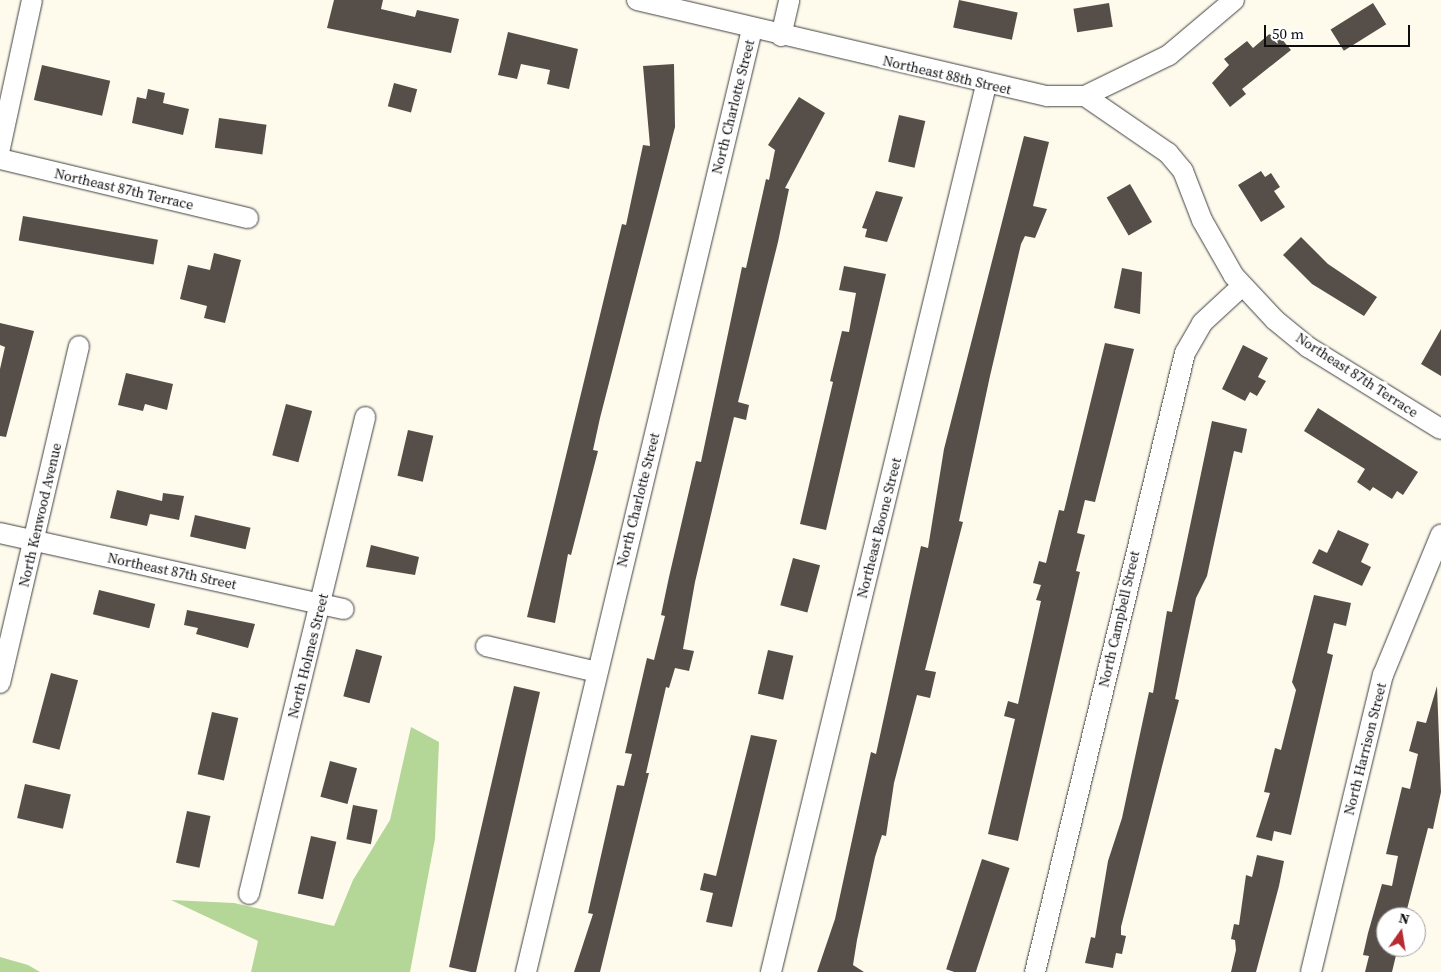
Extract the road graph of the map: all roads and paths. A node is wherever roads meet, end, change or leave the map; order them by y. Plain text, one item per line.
1 (32, 0) edge
2 (637, 0) edge
3 (789, 0) edge
4 (1234, 0) edge
5 (752, 29) junction
6 (781, 36) junction
7 (986, 85) junction
8 (1085, 96) junction
9 (0, 148) edge
10 (0, 159) edge
11 (248, 218) dead end
12 (1242, 286) junction
13 (80, 346) dead end
14 (365, 417) dead end
15 (1441, 429) edge
16 (0, 533) edge
17 (1441, 534) edge
18 (34, 541) junction
19 (321, 604) junction
20 (344, 609) dead end
21 (486, 646) dead end
22 (597, 672) junction
23 (0, 683) edge
24 (249, 894) dead end
25 (526, 972) edge
26 (771, 972) edge
27 (1035, 972) edge
28 (1311, 972) edge

1 - 9 street
2 - 5 street, Northeast 88th Street
3 - 6 street
4 - 8 street, Northeast 88th Street
5 - 6 street, Northeast 88th Street
5 - 22 street, North Charlotte Street
6 - 7 street, Northeast 88th Street
7 - 8 street, Northeast 88th Street
7 - 26 street, Northeast Boone Street
8 - 12 street, Northeast 87th Terrace
10 - 11 street, Northeast 87th Terrace
12 - 15 street, Northeast 87th Terrace
12 - 27 street, North Campbell Street
13 - 18 street, North Kenwood Avenue
14 - 19 street, North Holmes Street
16 - 18 street, Northeast 87th Street
17 - 28 street, North Harrison Street
18 - 19 street, Northeast 87th Street
18 - 23 street, North Kenwood Avenue
19 - 20 street, Northeast 87th Street
19 - 24 street, North Holmes Street
21 - 22 street
22 - 25 street, North Charlotte Street

